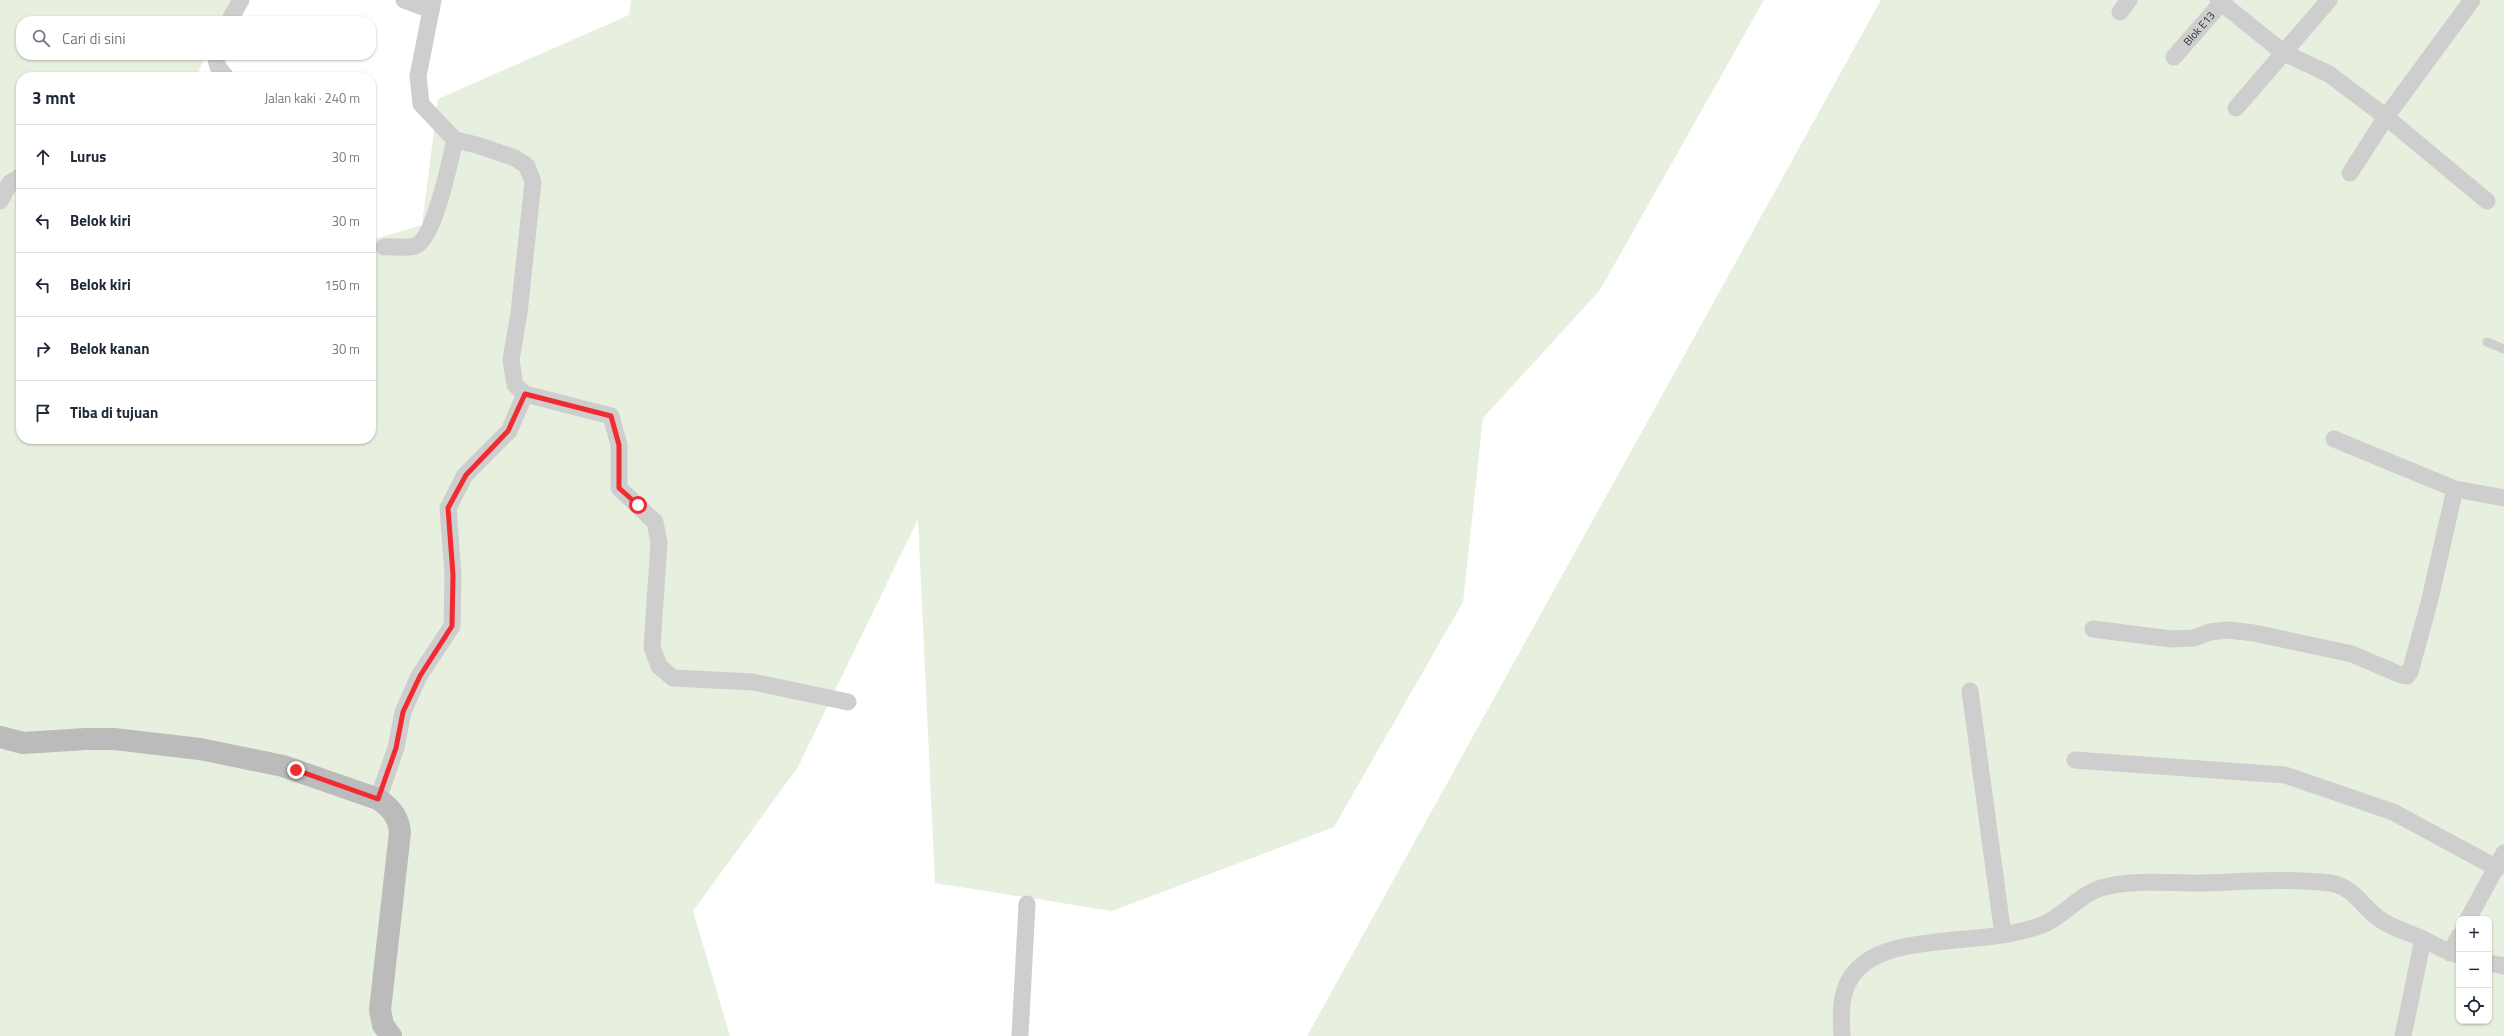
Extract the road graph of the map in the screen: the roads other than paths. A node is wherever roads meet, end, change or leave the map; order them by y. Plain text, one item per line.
1 (241, 0) edge
2 (404, 0) edge
3 (2329, 0) edge
4 (2472, 0) edge
5 (2221, 1) edge
6 (432, 5) edge
7 (232, 16) edge
8 (2284, 53) junction
9 (2174, 56) dead end
10 (216, 60) edge
11 (222, 72) edge
12 (2236, 108) dead end
13 (2386, 117) junction
14 (454, 140) junction
15 (2350, 173) dead end
16 (16, 179) edge
17 (0, 201) edge
18 (2487, 201) dead end
19 (384, 246) dead end
20 (2487, 342) dead end
21 (2504, 349) edge
22 (525, 394) junction
23 (2334, 439) dead end
24 (2455, 489) junction
25 (2504, 498) edge
26 (2093, 629) dead end
27 (1970, 691) dead end
28 (848, 702) dead end
29 (0, 737) edge
30 (2075, 760) dead end
31 (378, 799) junction
32 (2501, 861) edge
33 (1027, 904) dead end
34 (2470, 916) edge
35 (2003, 935) junction
36 (2423, 939) junction
37 (2454, 954) edge
38 (2492, 963) edge
39 (2504, 966) edge
40 (385, 1032) edge
41 (1020, 1036) edge
42 (1842, 1036) edge
43 (2403, 1036) edge

1 - 7 street
2 - 6 street
3 - 8 street
4 - 13 street
5 - 8 street
5 - 9 street, Blok E13
6 - 14 street
8 - 12 street
8 - 13 street
10 - 11 street
13 - 15 street
13 - 18 street
14 - 19 street
14 - 22 street
16 - 17 street
20 - 21 lane
22 - 28 street
22 - 31 street
23 - 24 street
24 - 25 street
24 - 26 street
27 - 35 street
29 - 31 street
30 - 32 street
31 - 40 street
32 - 34 street
33 - 41 street
35 - 36 street
35 - 42 street
36 - 37 street
36 - 43 street
38 - 39 street

